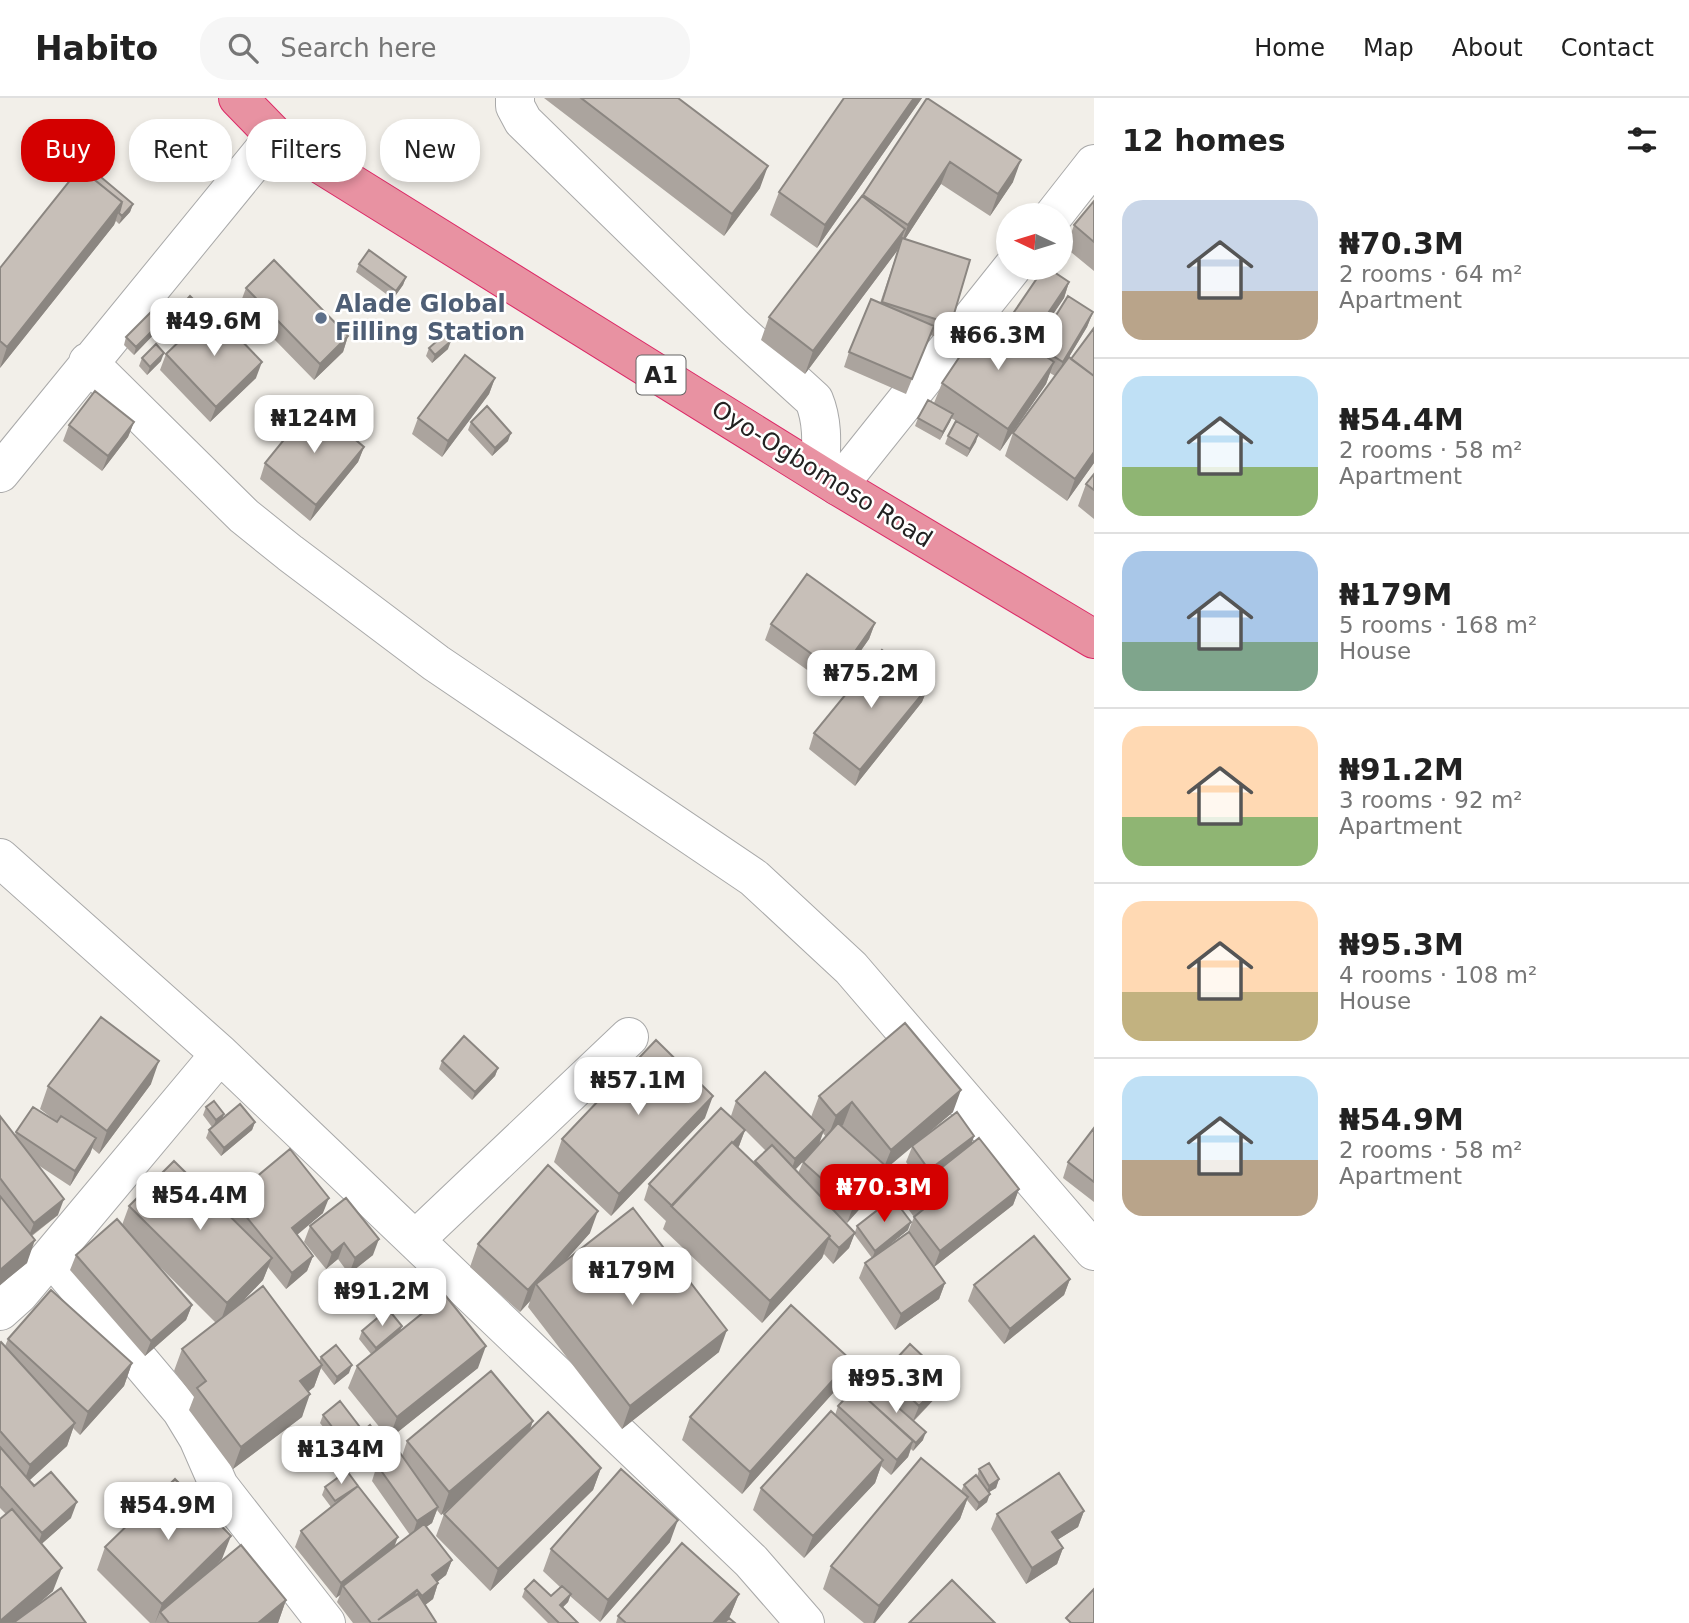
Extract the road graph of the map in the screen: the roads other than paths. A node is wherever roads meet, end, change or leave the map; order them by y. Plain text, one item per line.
1 (238, 98) edge
2 (515, 98) edge
3 (258, 119) edge
4 (1094, 164) edge
5 (246, 171) edge
6 (349, 182) edge
7 (1063, 203) edge
8 (1002, 280) edge
9 (88, 362) junction
10 (0, 473) edge
11 (829, 480) junction
12 (1094, 639) edge
13 (0, 858) edge
14 (629, 1037) dead end
15 (220, 1054) junction
16 (415, 1240) junction
17 (1094, 1251) edge
18 (51, 1256) junction
19 (0, 1311) edge
20 (326, 1623) edge
21 (805, 1623) edge

1 - 3 highway, Oyo-Ogbomoso Road / A1
2 - 11 street
4 - 7 street
5 - 9 street
6 - 11 highway, Oyo-Ogbomoso Road / A1
8 - 11 street
9 - 10 street
9 - 17 street
11 - 12 highway, Oyo-Ogbomoso Road / A1
13 - 15 street
14 - 16 street
15 - 16 street
15 - 18 street
16 - 21 street
18 - 19 street
18 - 20 street

